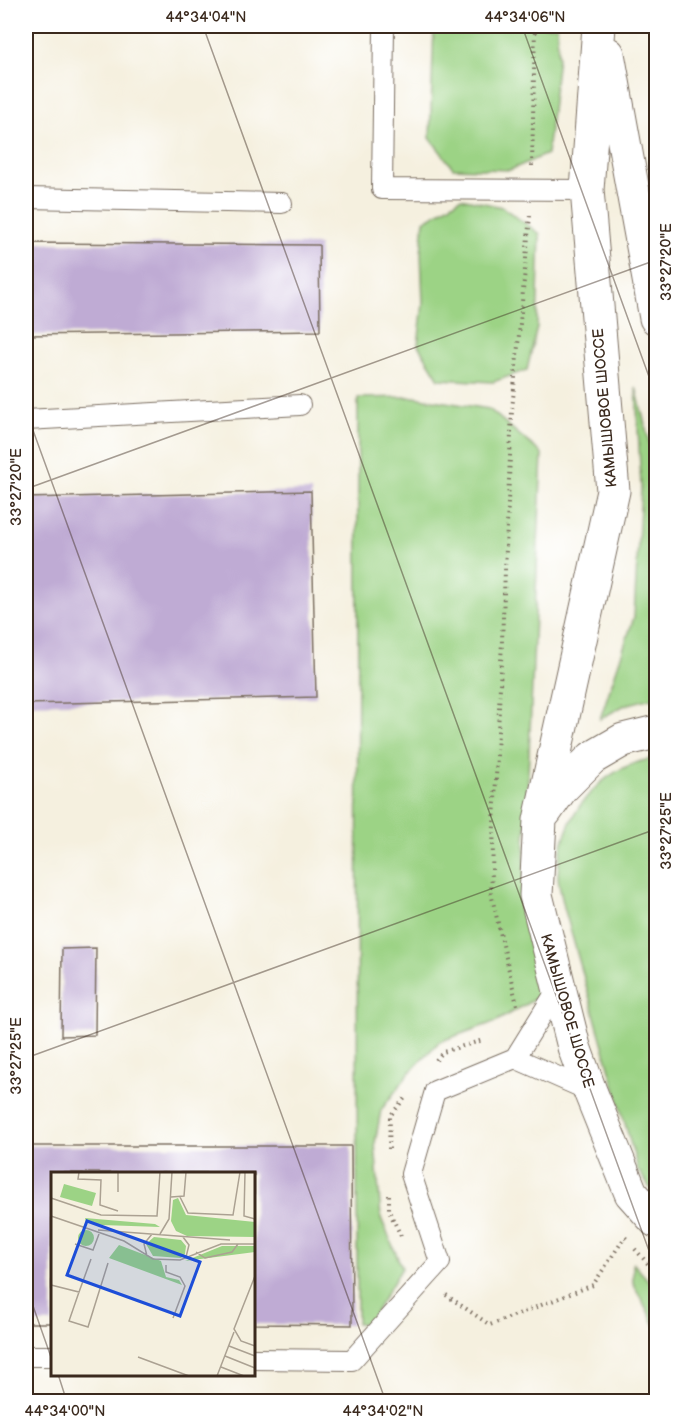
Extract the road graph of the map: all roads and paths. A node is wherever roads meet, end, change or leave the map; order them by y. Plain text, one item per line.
1 (384, 26) edge
2 (535, 26) edge
3 (601, 26) edge
4 (657, 48) edge
5 (657, 54) edge
6 (531, 190) junction
7 (586, 190) junction
8 (26, 198) edge
9 (282, 203) dead end
10 (657, 318) edge
11 (300, 405) dead end
12 (26, 420) edge
13 (657, 732) edge
14 (540, 820) junction
15 (559, 987) junction
16 (520, 1050) junction
17 (590, 1091) junction
18 (657, 1221) edge
19 (657, 1273) edge
20 (424, 1280) junction
21 (26, 1356) edge
22 (51, 1356) edge
23 (255, 1359) edge

1 - 6 lane
2 - 6 path
3 - 7 main road, КАМЫШОВОЕ ШОССЕ
3 - 10 main road, КАМЫШОВОЕ ШОССЕ
4 - 5 path
6 - 7 lane
6 - 16 path
7 - 14 main road, КАМЫШОВОЕ ШОССЕ
8 - 9 lane
11 - 12 lane
13 - 14 main road
14 - 15 main road, КАМЫШОВОЕ ШОССЕ
15 - 16 lane
15 - 17 main road, КАМЫШОВОЕ ШОССЕ
16 - 17 lane
16 - 20 lane
17 - 18 main road, КАМЫШОВОЕ ШОССЕ
19 - 20 path
20 - 23 lane
21 - 22 lane

